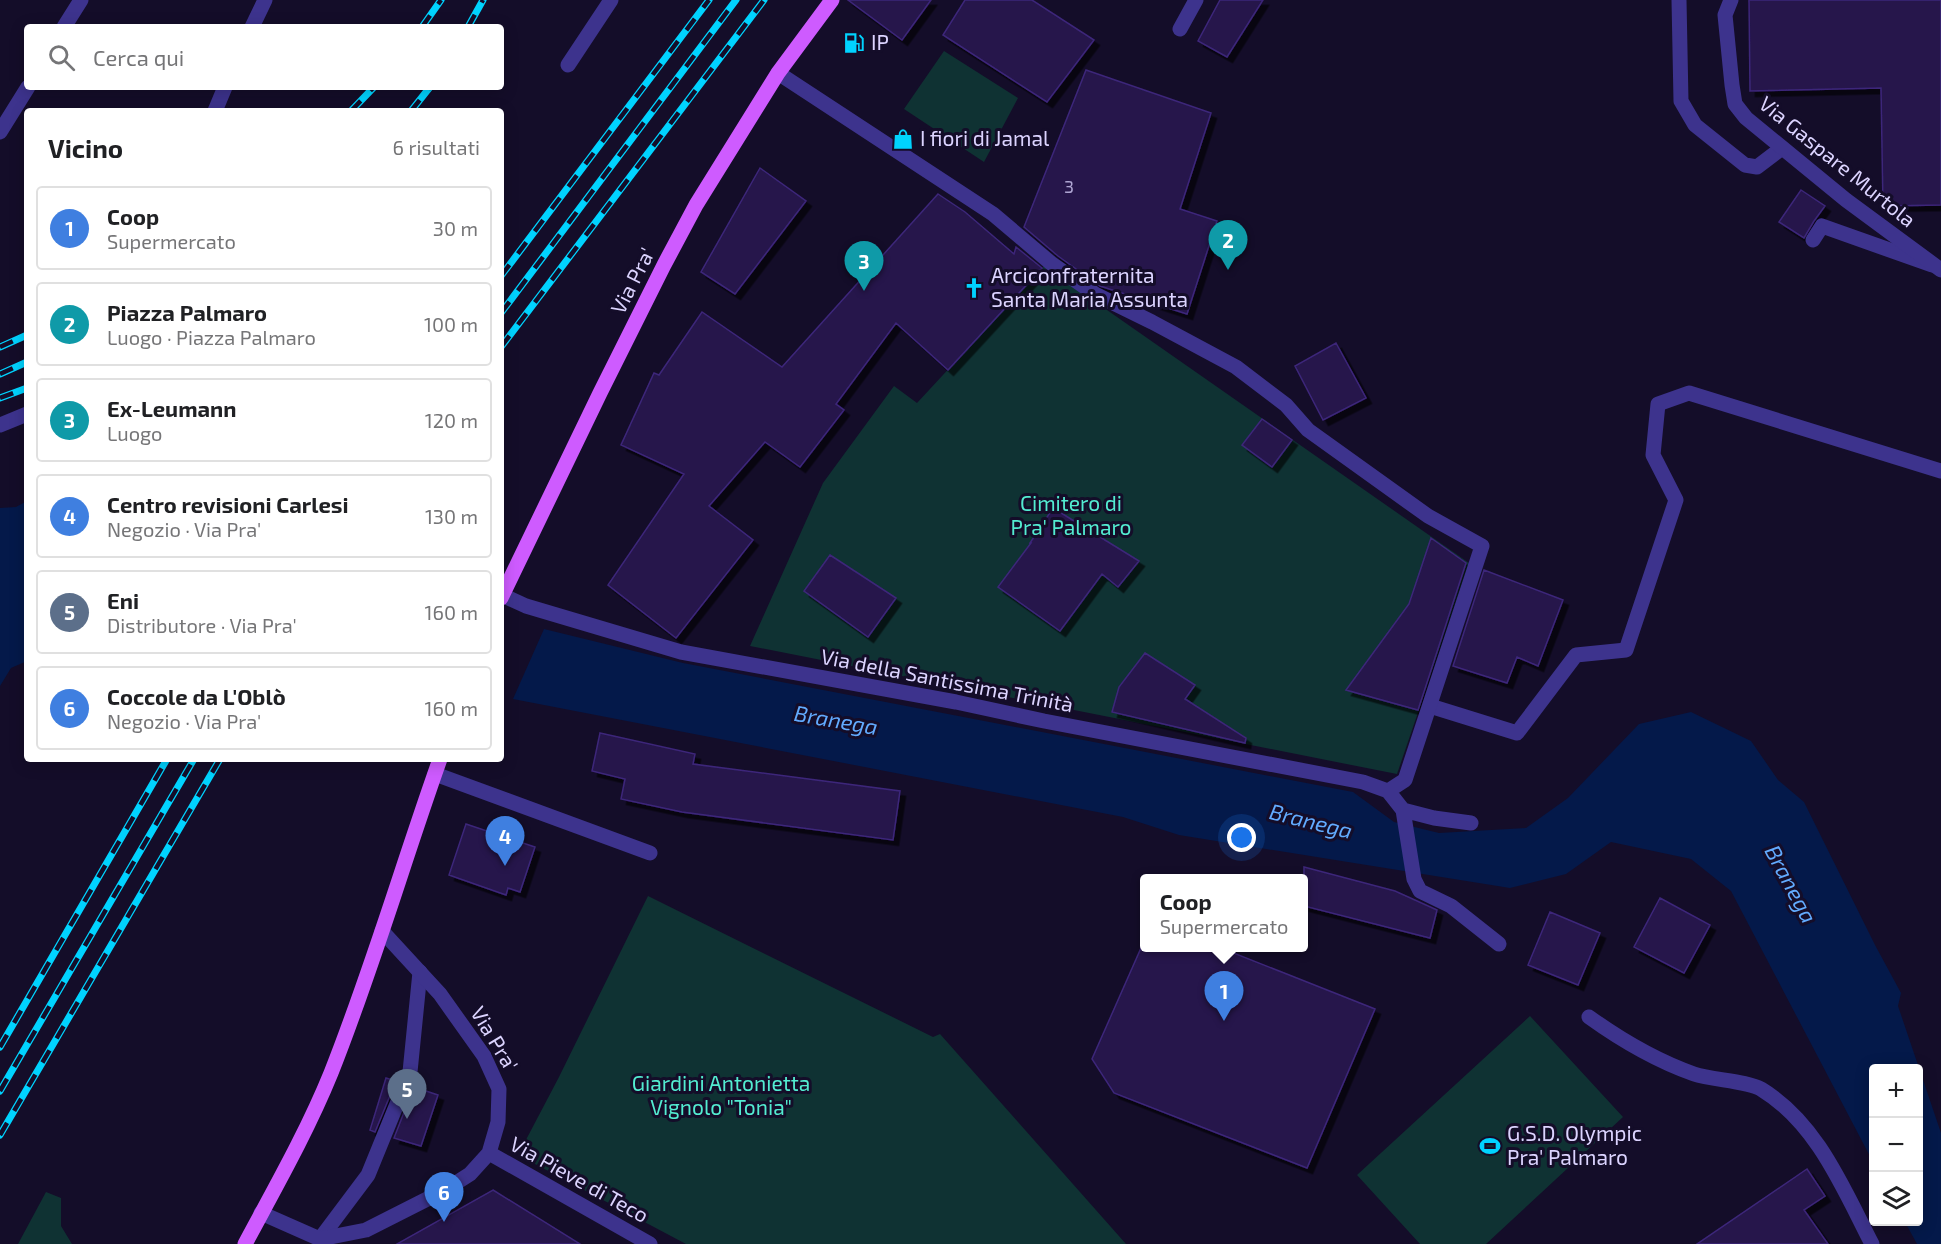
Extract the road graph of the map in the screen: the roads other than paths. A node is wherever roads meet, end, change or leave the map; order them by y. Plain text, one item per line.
1 (81, 0) edge
2 (265, 0) edge
3 (611, 0) edge
4 (832, 0) edge
5 (1196, 0) edge
6 (1679, 0) edge
7 (1731, 0) edge
8 (66, 24) edge
9 (253, 24) edge
10 (1180, 29) dead end
11 (568, 65) dead end
12 (778, 73) junction
13 (26, 90) edge
14 (224, 90) edge
15 (215, 108) edge
16 (0, 132) edge
17 (1782, 148) junction
18 (1813, 240) dead end
19 (1936, 268) edge
20 (24, 415) edge
21 (0, 425) edge
22 (1941, 471) edge
23 (504, 590) edge
24 (504, 597) edge
25 (1430, 706) junction
26 (438, 766) edge
27 (1388, 791) junction
28 (1403, 813) junction
29 (1471, 823) dead end
30 (650, 853) dead end
31 (382, 931) junction
32 (1499, 944) dead end
33 (420, 972) junction
34 (1589, 1017) dead end
35 (489, 1153) junction
36 (261, 1214) junction
37 (320, 1239) junction
38 (245, 1244) edge
39 (650, 1244) edge
40 (1872, 1244) edge

1 - 8 street
2 - 9 street
3 - 11 street
4 - 12 main road, Via Pra'
5 - 10 street
6 - 17 street
7 - 17 street, Via Gaspare Murtola
12 - 23 main road, Via Pra'
12 - 25 street
13 - 16 street
14 - 15 street
17 - 19 street, Via Gaspare Murtola
18 - 19 street
20 - 21 street
22 - 25 street
24 - 27 street, Via della Santissima Trinità
25 - 27 street
26 - 30 street
26 - 31 main road
27 - 28 street
28 - 29 street
28 - 32 street
31 - 33 street, Via Pra'
31 - 36 main road
33 - 35 street, Via Pra'
33 - 37 street
34 - 40 street
35 - 37 street, Via Pra'
35 - 39 street, Via Pieve di Teco
36 - 37 street
36 - 38 main road

